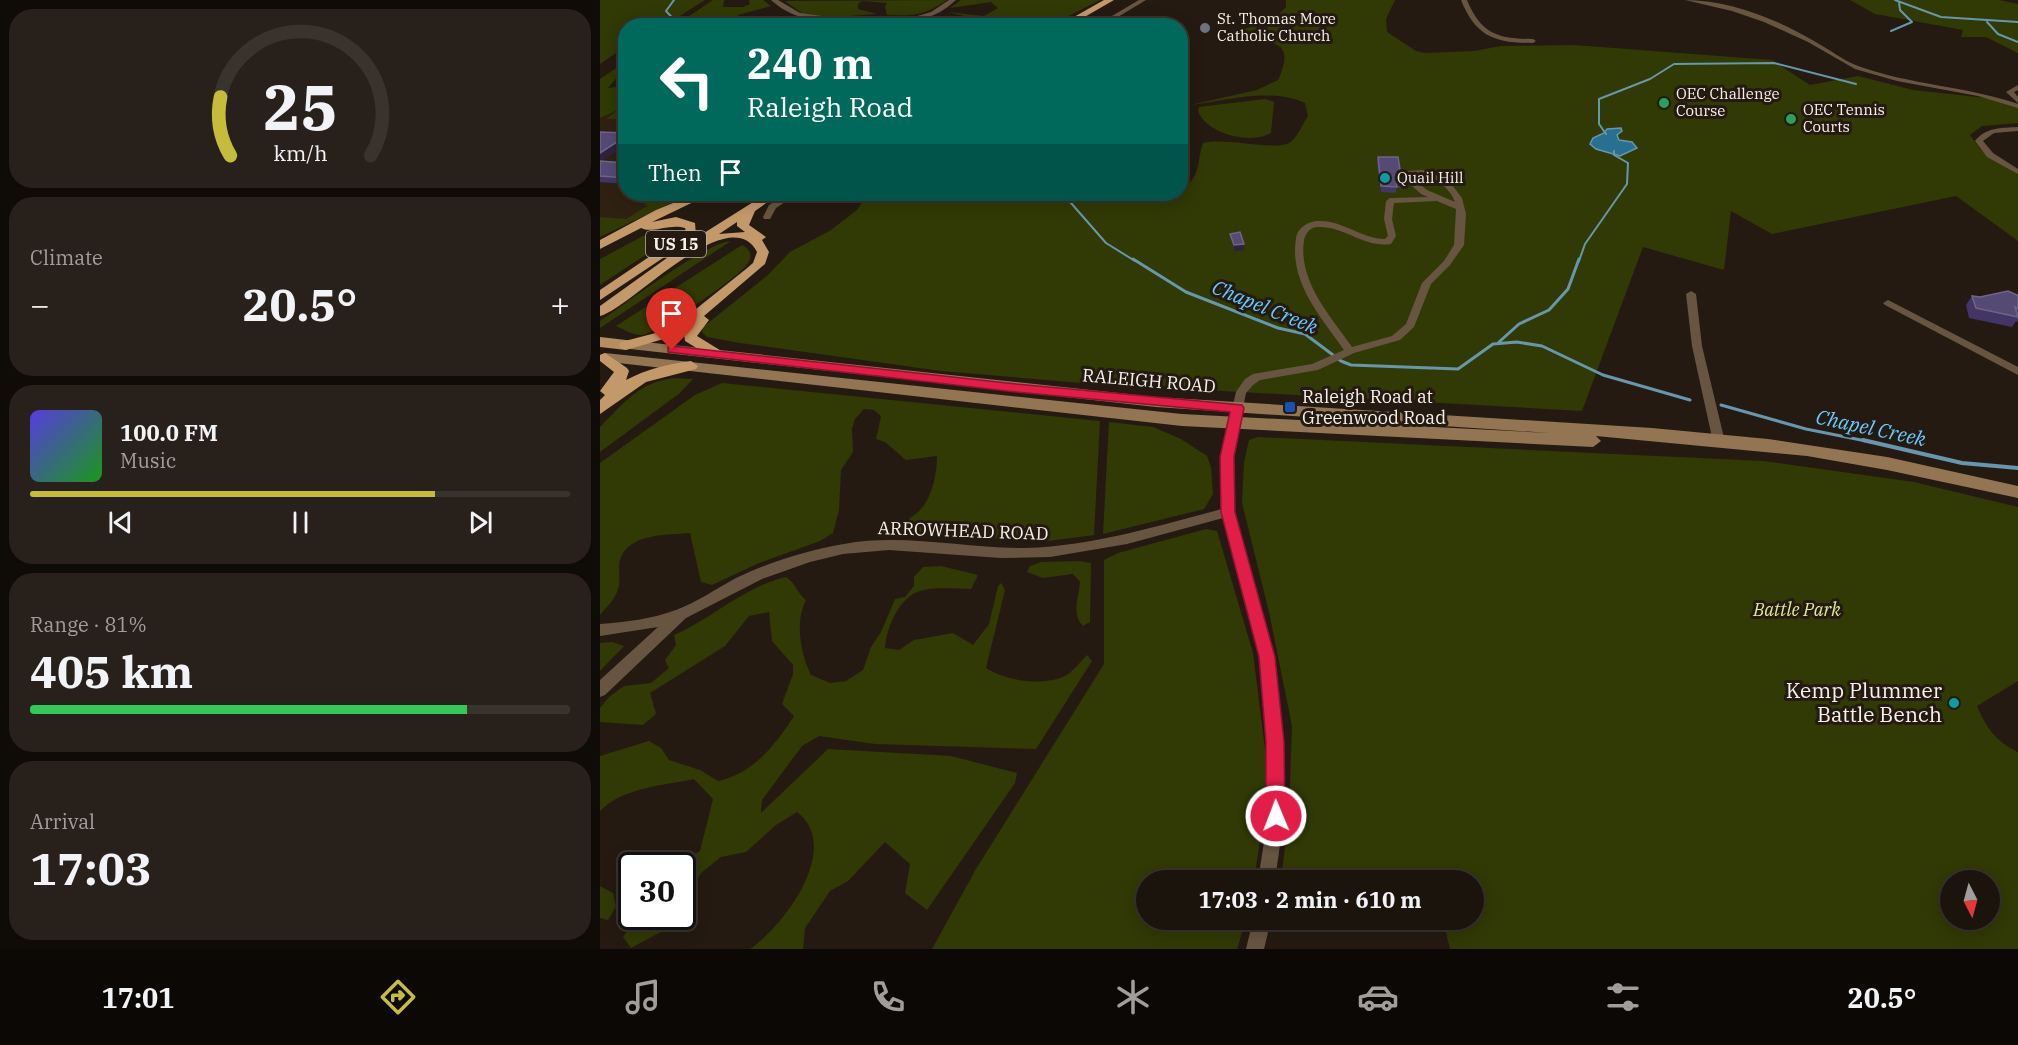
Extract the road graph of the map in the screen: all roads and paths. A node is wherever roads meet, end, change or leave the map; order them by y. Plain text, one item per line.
1 (774, 0) edge
2 (953, 0) edge
3 (1110, 0) edge
4 (1124, 0) edge
5 (1143, 0) edge
6 (1464, 0) edge
7 (1688, 0) edge
8 (1695, 0) edge
9 (809, 18) edge
10 (917, 18) edge
11 (1077, 18) edge
12 (1091, 18) edge
13 (1112, 18) edge
14 (1533, 41) dead end
15 (2018, 87) edge
16 (2018, 101) edge
17 (2018, 106) edge
18 (2018, 129) edge
19 (2018, 172) edge
20 (1437, 198) junction
21 (688, 201) edge
22 (742, 201) edge
23 (762, 201) edge
24 (782, 201) edge
25 (751, 208) junction
26 (1461, 208) junction
27 (767, 217) dead end
28 (692, 233) junction
29 (600, 245) edge
30 (689, 248) junction
31 (600, 250) edge
32 (1691, 294) dead end
33 (600, 296) edge
34 (1888, 303) dead end
35 (600, 312) edge
36 (600, 342) edge
37 (626, 345) junction
38 (1350, 351) junction
39 (718, 355) junction
40 (602, 357) edge
41 (691, 366) junction
42 (2018, 371) edge
43 (600, 399) edge
44 (600, 409) edge
45 (1235, 416) junction
46 (1719, 442) junction
47 (2018, 492) edge
48 (1228, 512) junction
49 (686, 612) junction
50 (600, 630) edge
51 (600, 690) edge
52 (1268, 870) edge
53 (1260, 930) edge
54 (1255, 949) edge

1 - 9 street
2 - 10 street
3 - 11 highway
4 - 12 highway
5 - 13 street
6 - 14 street
7 - 8 street
8 - 17 street
15 - 16 street
18 - 19 street
20 - 26 street
20 - 26 street
20 - 38 street
21 - 29 highway
22 - 28 highway, US 15
23 - 25 highway, US 15
24 - 27 street
25 - 30 highway, US 15
25 - 39 highway
26 - 38 street
28 - 31 highway
28 - 33 highway, US 15
30 - 35 highway, US 15
30 - 37 highway
32 - 46 street
34 - 42 street
36 - 37 main road, RALEIGH ROAD
37 - 39 main road, RALEIGH ROAD
38 - 45 street
39 - 45 main road, RALEIGH ROAD
40 - 41 main road, RALEIGH ROAD
40 - 43 highway
41 - 44 highway
41 - 45 main road, RALEIGH ROAD
45 - 46 main road, RALEIGH ROAD
45 - 48 street
46 - 47 main road, RALEIGH ROAD
48 - 49 street, ARROWHEAD ROAD
48 - 52 street
49 - 50 street, ARROWHEAD ROAD
49 - 51 street
53 - 54 street

